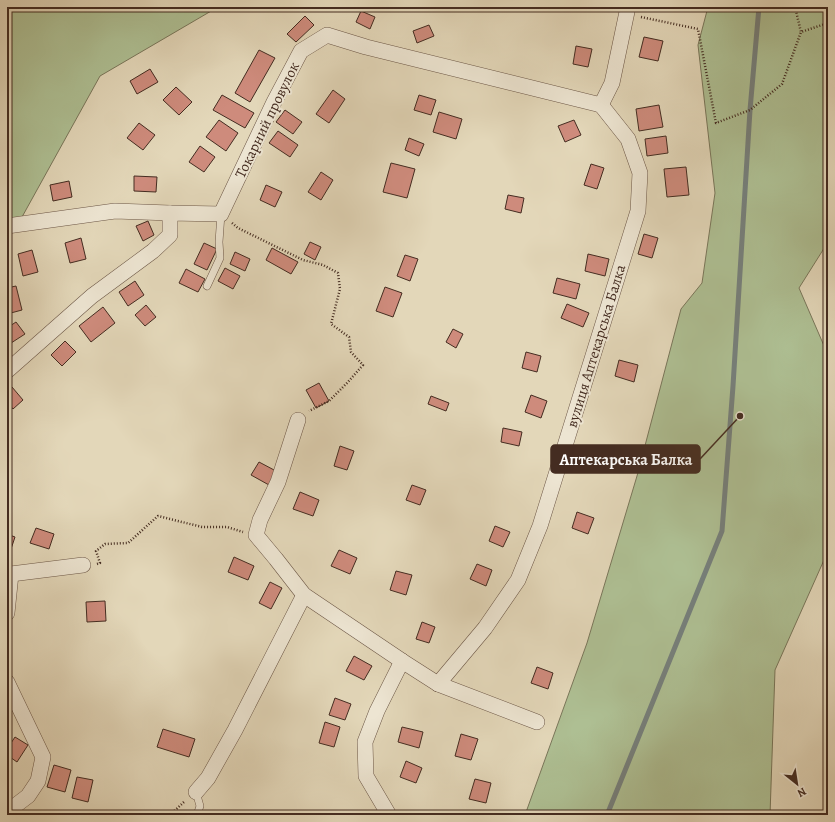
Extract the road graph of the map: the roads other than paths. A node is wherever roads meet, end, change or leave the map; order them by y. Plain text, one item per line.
1 (627, 10) edge
2 (601, 105) junction
3 (170, 214) junction
4 (221, 214) junction
5 (7, 226) edge
6 (207, 286) dead end
7 (7, 371) edge
8 (298, 420) road end
9 (83, 565) road end
10 (9, 574) edge
11 (304, 595) junction
12 (7, 613) edge
13 (402, 661) junction
14 (7, 682) edge
15 (438, 684) junction
16 (537, 722) dead end
17 (196, 792) joint
18 (7, 812) edge
19 (197, 815) edge
20 (389, 815) edge

1 - 2 street
2 - 4 street, Токарний провулок
2 - 15 street, вулиця Аптекарська Балка
3 - 4 street
3 - 5 street
3 - 7 street
4 - 6 lane
8 - 11 street
9 - 10 street
10 - 12 street
11 - 13 street
11 - 17 street
13 - 15 street
13 - 20 street
14 - 18 street
15 - 16 street
17 - 19 lane

